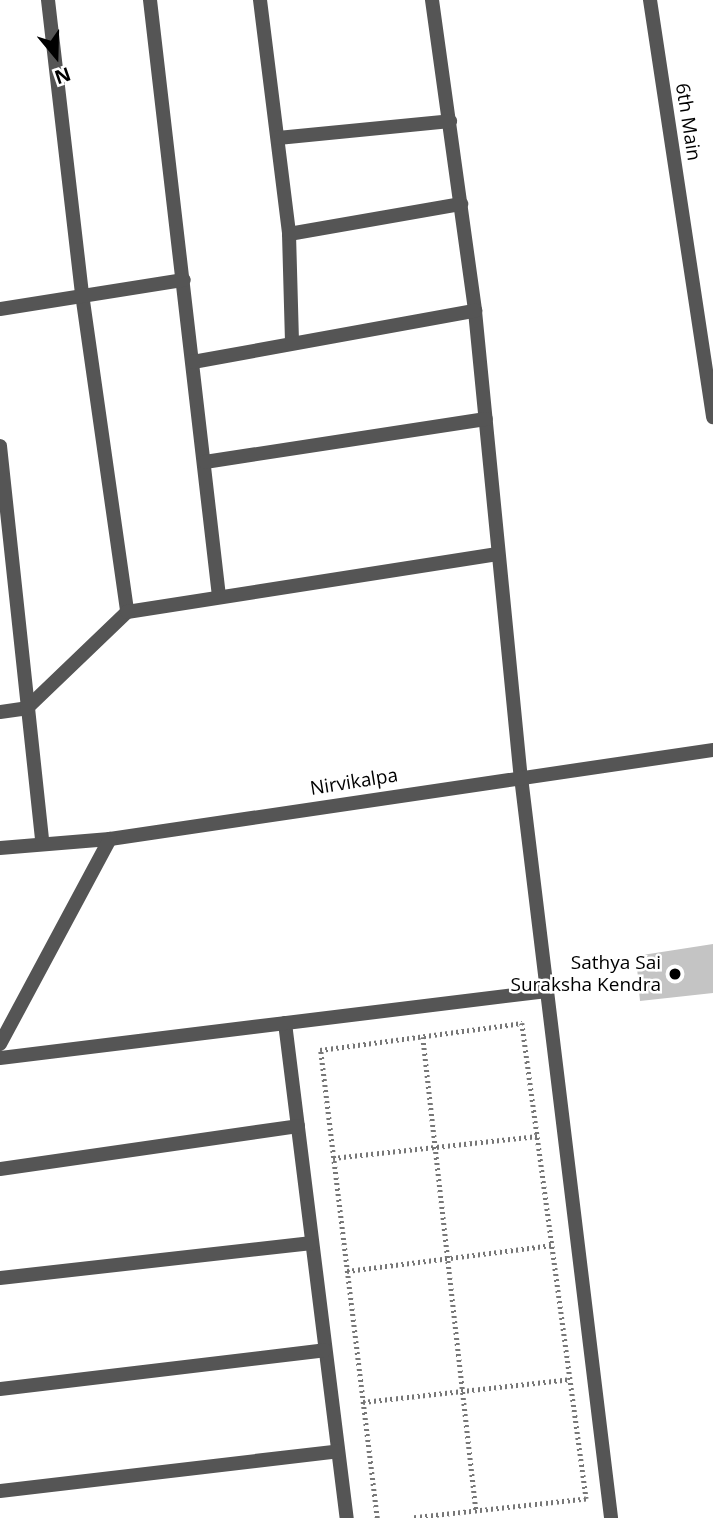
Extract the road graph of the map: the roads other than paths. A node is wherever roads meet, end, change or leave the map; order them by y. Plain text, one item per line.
1 (48, 0) edge
2 (150, 0) edge
3 (260, 0) edge
4 (432, 0) edge
5 (650, 0) edge
6 (450, 121) junction
7 (278, 138) junction
8 (461, 204) junction
9 (289, 234) junction
10 (184, 280) junction
11 (82, 294) junction
12 (0, 309) edge
13 (475, 311) junction
14 (292, 342) junction
15 (193, 362) junction
16 (713, 417) edge
17 (485, 419) junction
18 (0, 446) edge
19 (205, 462) junction
20 (497, 554) junction
21 (219, 596) junction
22 (127, 612) junction
23 (27, 708) junction
24 (0, 712) edge
25 (713, 750) edge
26 (521, 777) junction
27 (110, 839) junction
28 (42, 842) junction
29 (0, 848) edge
30 (547, 991) junction
31 (285, 1023) junction
32 (0, 1044) edge
33 (0, 1058) edge
34 (298, 1126) junction
35 (0, 1169) edge
36 (312, 1243) junction
37 (0, 1278) edge
38 (325, 1350) junction
39 (0, 1390) edge
40 (338, 1451) junction
41 (0, 1491) edge
42 (347, 1518) edge
43 (611, 1518) edge

1 - 11 street
2 - 10 street
3 - 7 street
4 - 6 street
5 - 16 street, 6th Main
6 - 7 street
6 - 8 street
7 - 9 street
8 - 9 street
8 - 13 street
9 - 14 street
10 - 11 street
10 - 15 street
11 - 12 street
11 - 22 street
13 - 14 street
13 - 17 street
14 - 15 street
15 - 19 street
17 - 19 street
17 - 20 street
18 - 23 street
19 - 21 street
20 - 21 street
20 - 26 street
21 - 22 street
22 - 23 street
23 - 24 street
23 - 28 street
25 - 26 street, Nirvikalpa
26 - 27 street, Nirvikalpa
26 - 30 street
27 - 28 street, Nirvikalpa
27 - 32 street
28 - 29 street, Nirvikalpa
30 - 31 street
30 - 43 street
31 - 33 street
31 - 34 street
34 - 35 street
34 - 36 street
36 - 37 street
36 - 38 street
38 - 39 street
38 - 40 street
40 - 41 street
40 - 42 street

